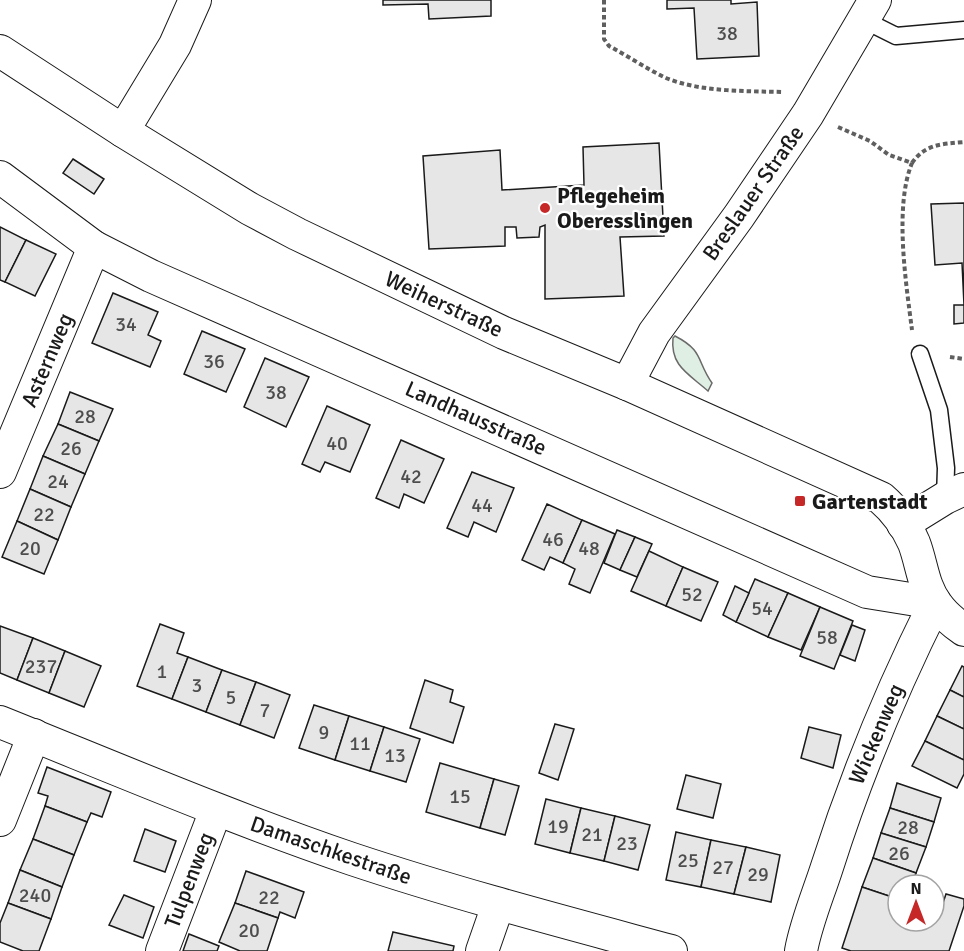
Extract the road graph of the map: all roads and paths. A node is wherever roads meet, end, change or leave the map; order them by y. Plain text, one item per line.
1 (195, 0) edge
2 (604, 0) edge
3 (870, 10) edge
4 (964, 30) edge
5 (0, 51) edge
6 (782, 92) dead end
7 (808, 114) junction
8 (123, 131) junction
9 (964, 142) edge
10 (912, 163) junction
11 (0, 177) edge
12 (94, 247) junction
13 (920, 354) joint
14 (627, 384) junction
15 (11, 417) edge
16 (0, 472) edge
17 (955, 494) edge
18 (903, 524) junction
19 (935, 603) junction
20 (964, 630) edge
21 (0, 722) edge
22 (34, 735) junction
23 (216, 810) junction
24 (0, 820) edge
25 (498, 905) junction
26 (162, 951) edge
27 (483, 951) edge
28 (670, 951) edge
29 (801, 951) edge

1 - 8 street
2 - 6 path
3 - 4 lane
3 - 7 street, Breslauer Straße
5 - 8 street, Weiherstraße
7 - 10 path
7 - 14 street, Breslauer Straße
8 - 14 street, Weiherstraße
9 - 10 path
10 - 13 path
11 - 12 street, Landhausstraße
12 - 15 street, Asternweg
12 - 19 street, Landhausstraße
13 - 17 lane
14 - 18 street, Weiherstraße
15 - 16 street, Asternweg
17 - 18 street
18 - 19 street
19 - 20 street
19 - 29 street, Wickenweg
21 - 22 street, Damaschkestraße
22 - 23 street, Damaschkestraße
22 - 24 street
23 - 25 street, Damaschkestraße
23 - 26 street, Tulpenweg
25 - 27 street
25 - 28 street, Damaschkestraße

